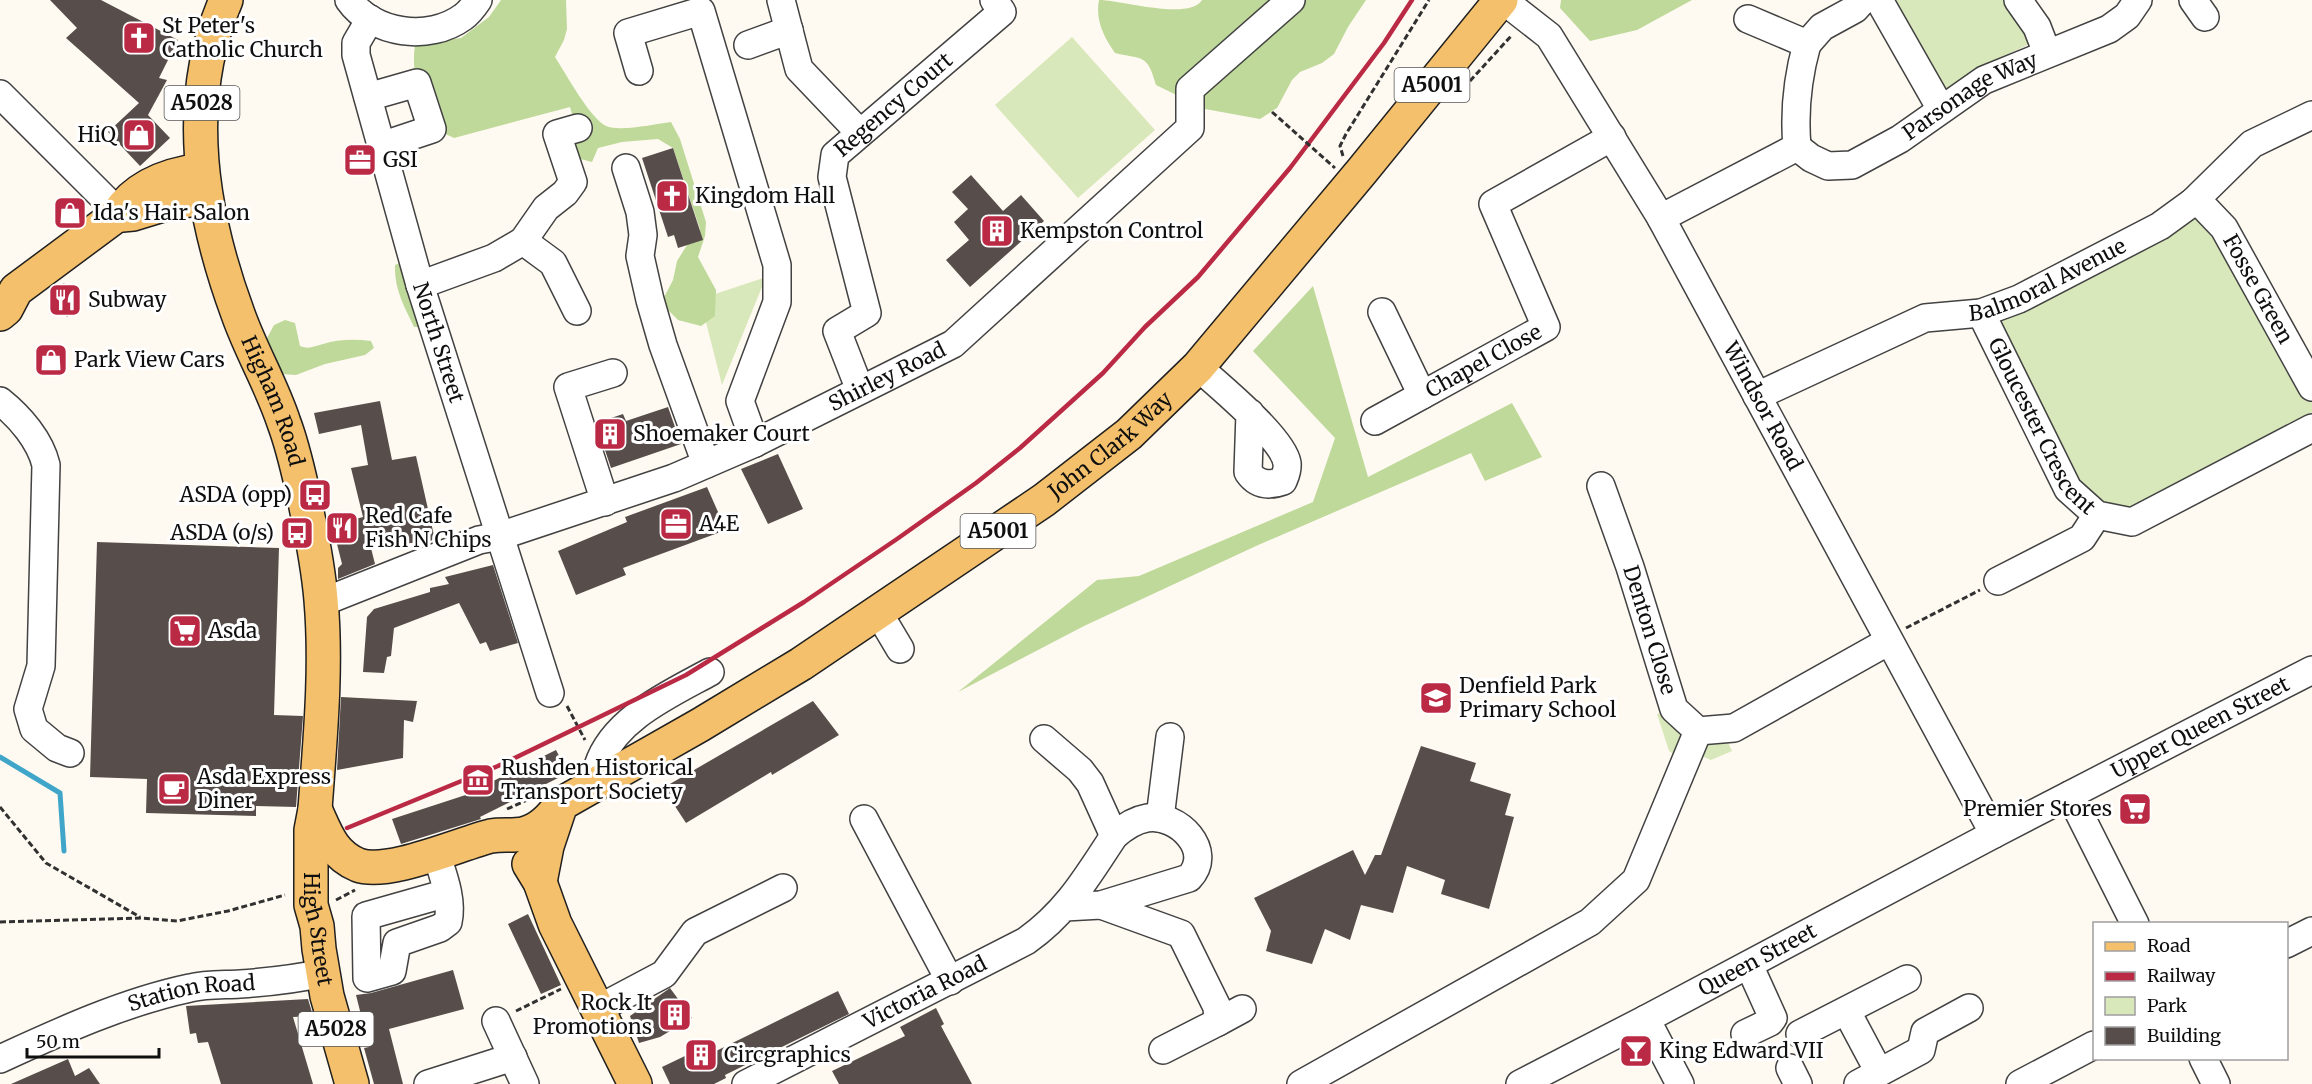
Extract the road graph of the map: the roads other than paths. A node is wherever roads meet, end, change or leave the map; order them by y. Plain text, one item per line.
1 (226, 0) edge
2 (349, 0) edge
3 (478, 0) edge
4 (781, 0) edge
5 (994, 0) edge
6 (1291, 0) edge
7 (1502, 0) edge
8 (1863, 0) edge
9 (1879, 0) edge
10 (2018, 0) edge
11 (2138, 0) edge
12 (370, 19) junction
13 (1748, 19) dead end
14 (789, 30) junction
15 (1807, 44) junction
16 (748, 45) dead end
17 (2047, 53) junction
18 (639, 71) dead end
19 (0, 94) edge
20 (368, 97) junction
21 (1941, 109) junction
22 (2312, 114) edge
23 (578, 128) dead end
24 (860, 133) junction
25 (1611, 137) junction
26 (381, 146) junction
27 (1797, 147) junction
28 (626, 168) dead end
29 (204, 184) junction
30 (2193, 202) junction
31 (117, 215) junction
32 (1661, 218) junction
33 (523, 241) junction
34 (420, 285) junction
35 (5, 299) edge
36 (577, 311) dead end
37 (1382, 312) dead end
38 (1981, 313) junction
39 (1198, 367) junction
40 (613, 373) dead end
41 (2312, 387) edge
42 (860, 390) junction
43 (0, 394) edge
44 (1422, 395) junction
45 (1757, 396) junction
46 (1375, 421) dead end
47 (2312, 428) edge
48 (755, 443) junction
49 (706, 464) junction
50 (1263, 483) dead end
51 (1601, 486) dead end
52 (605, 502) junction
53 (2097, 515) junction
54 (500, 536) junction
55 (1998, 581) road end
56 (321, 599) junction
57 (878, 612) junction
58 (1888, 639) junction
59 (900, 649) dead end
60 (2312, 670) edge
61 (710, 672) dead end
62 (550, 693) road end
63 (1698, 731) junction
64 (1170, 737) dead end
65 (1044, 739) dead end
66 (70, 753) dead end
67 (601, 772) junction
68 (2070, 795) junction
69 (561, 804) junction
70 (315, 809) junction
71 (1160, 818) junction
72 (864, 819) dead end
73 (499, 834) junction
74 (1994, 834) junction
75 (1114, 836) junction
76 (436, 853) junction
77 (310, 856) junction
78 (351, 872) junction
79 (540, 882) junction
80 (783, 888) dead end
81 (447, 893) dead end
82 (1101, 905) junction
83 (1065, 907) junction
84 (2134, 922) edge
85 (317, 926) junction
86 (2312, 931) edge
87 (2288, 943) edge
88 (1749, 965) junction
89 (322, 973) junction
90 (1907, 979) dead end
91 (950, 981) junction
92 (1970, 1008) dead end
93 (1242, 1009) dead end
94 (598, 1010) junction
95 (1847, 1011) junction
96 (1646, 1020) junction
97 (496, 1021) road end
98 (1218, 1022) junction
99 (1745, 1034) dead end
100 (1800, 1034) dead end
101 (2093, 1046) edge
102 (1163, 1050) dead end
103 (513, 1057) junction
104 (0, 1059) edge
105 (2204, 1060) edge
106 (2062, 1075) edge
107 (1869, 1080) edge
108 (352, 1084) edge
109 (428, 1084) edge
110 (525, 1084) edge
111 (635, 1084) edge
112 (746, 1084) edge
113 (1301, 1084) edge
114 (1520, 1084) edge
115 (1680, 1084) edge
116 (2020, 1084) edge
117 (2216, 1084) edge

1 - 29 main road, Higham Road / A5028
2 - 12 street
3 - 12 street
4 - 14 street
5 - 24 street, Regency Court
6 - 42 street, Shirley Road
7 - 25 street, Windsor Road
7 - 39 main road, John Clark Way / A5001
8 - 15 street
9 - 21 street
10 - 17 street
11 - 17 street, Parsonage Way
12 - 20 street, North Street
13 - 15 street
14 - 16 street
14 - 24 street
15 - 27 street
17 - 21 street, Parsonage Way
18 - 48 street
19 - 31 street
20 - 26 street, North Street
20 - 26 street
21 - 27 street, Parsonage Way
22 - 30 street, Balmoral Avenue
23 - 33 street
24 - 42 street, Regency Court
25 - 32 street, Windsor Road
25 - 44 street, Chapel Close
26 - 34 street, North Street
27 - 32 street
28 - 49 street
29 - 31 main road
29 - 56 main road, Higham Road / A5028
30 - 38 street, Balmoral Avenue
30 - 41 street, Fosse Green
31 - 35 main road
32 - 45 street, Windsor Road
33 - 34 street
33 - 36 street
34 - 54 street, North Street
37 - 44 street
38 - 45 street, Balmoral Avenue
38 - 53 street, Gloucester Crescent
39 - 50 street
39 - 57 main road, John Clark Way / A5001
40 - 52 street
42 - 48 street, Shirley Road
43 - 66 street
44 - 46 street, Chapel Close
45 - 58 street, Windsor Road
47 - 53 street, Gloucester Crescent
48 - 49 street, Shirley Road
49 - 52 street, Shirley Road
51 - 63 street, Denton Close
52 - 54 street, Shirley Road
53 - 55 street
54 - 56 street, Shirley Road
54 - 62 street, North Street
56 - 70 main road, Higham Road / A5028
57 - 59 street
57 - 67 main road, John Clark Way / A5001
58 - 63 street
58 - 74 street, Windsor Road
60 - 68 street, Upper Queen Street
61 - 67 street
63 - 113 street
64 - 71 street
65 - 75 street
67 - 69 main road, John Clark Way / A5001
68 - 74 street, Upper Queen Street
68 - 84 street
69 - 73 main road, A5001
69 - 79 main road
70 - 77 main road, High Street / A5028
70 - 78 main road, A5028
71 - 75 street, Victoria Road
71 - 82 street
72 - 91 street
73 - 76 main road
73 - 79 main road
74 - 88 street, Queen Street
75 - 83 street, Victoria Road
76 - 78 main road
76 - 81 street
77 - 78 main road
77 - 85 main road, High Street / A5028
78 - 85 main road, A5028
79 - 94 main road
80 - 94 street
82 - 83 street
82 - 98 street
83 - 91 street, Victoria Road
85 - 89 main road, High Street / A5028
86 - 87 street
88 - 96 street, Queen Street
88 - 99 street
89 - 104 street, Station Road
89 - 108 main road, High Street / A5028
90 - 95 street
91 - 112 street, Victoria Road
92 - 107 street
93 - 98 street
94 - 111 main road
95 - 100 street
95 - 107 street
96 - 114 street, Queen Street
96 - 115 street
97 - 103 street
98 - 102 street
101 - 106 street
103 - 109 street
103 - 110 street
105 - 117 street
106 - 116 street

